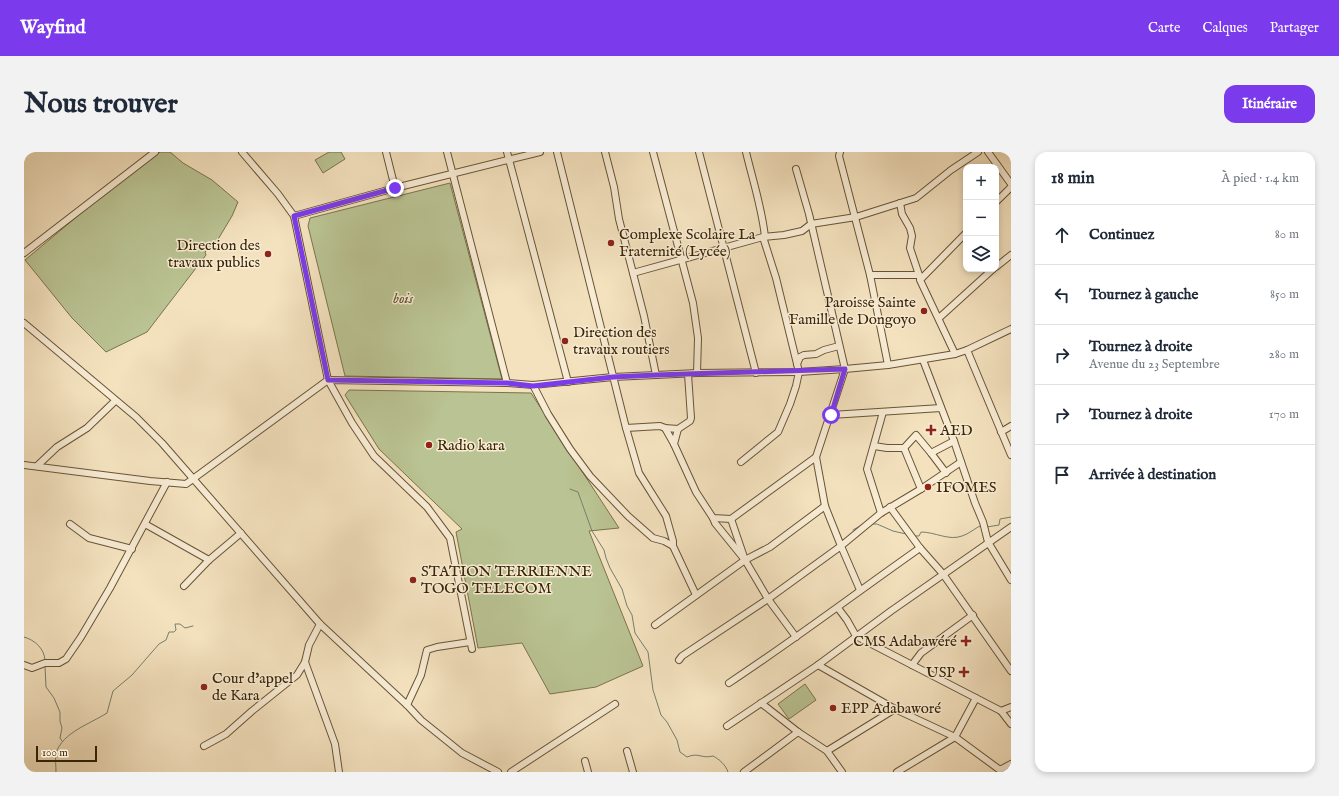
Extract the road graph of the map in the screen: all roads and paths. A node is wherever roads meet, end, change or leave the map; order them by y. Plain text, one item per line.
1 (155, 152) edge
2 (242, 152) edge
3 (386, 152) edge
4 (447, 152) edge
5 (506, 152) edge
6 (540, 152) edge
7 (557, 152) edge
8 (605, 152) edge
9 (653, 152) edge
10 (700, 152) edge
11 (746, 152) edge
12 (840, 152) edge
13 (978, 152) edge
14 (988, 152) edge
15 (508, 160) junction
16 (796, 169) dead end
17 (452, 174) junction
18 (1011, 186) edge
19 (395, 188) junction
20 (998, 200) edge
21 (900, 203) junction
22 (294, 216) junction
23 (856, 217) junction
24 (811, 224) junction
25 (963, 236) edge
26 (764, 237) junction
27 (724, 248) junction
28 (24, 253) edge
29 (1011, 254) edge
30 (681, 260) junction
31 (999, 264) edge
32 (990, 272) edge
33 (633, 273) junction
34 (870, 275) junction
35 (920, 277) junction
36 (939, 318) junction
37 (24, 322) edge
38 (1011, 329) edge
39 (839, 346) junction
40 (967, 350) junction
41 (955, 354) junction
42 (923, 360) junction
43 (797, 364) junction
44 (888, 365) junction
45 (845, 369) junction
46 (799, 372) junction
47 (698, 373) junction
48 (756, 373) junction
49 (688, 374) junction
50 (656, 375) junction
51 (613, 377) junction
52 (328, 380) junction
53 (568, 382) junction
54 (507, 383) junction
55 (533, 386) junction
56 (115, 401) junction
57 (941, 408) junction
58 (883, 412) junction
59 (831, 415) junction
60 (1011, 426) edge
61 (626, 428) junction
62 (665, 428) junction
63 (678, 429) junction
64 (1001, 432) junction
65 (954, 440) junction
66 (674, 444) junction
67 (874, 446) junction
68 (904, 448) junction
69 (931, 453) junction
70 (1011, 456) edge
71 (816, 457) junction
72 (741, 462) dead end
73 (961, 462) junction
74 (24, 465) edge
75 (37, 466) junction
76 (946, 472) junction
77 (193, 480) junction
78 (168, 482) junction
79 (921, 489) junction
80 (825, 506) junction
81 (890, 507) junction
82 (881, 513) junction
83 (713, 518) junction
84 (731, 519) junction
85 (70, 524) dead end
86 (145, 524) junction
87 (1011, 527) edge
88 (241, 533) junction
89 (988, 542) junction
90 (673, 546) junction
91 (841, 546) junction
92 (920, 548) junction
93 (132, 549) junction
94 (209, 560) junction
95 (745, 560) junction
96 (943, 574) junction
97 (1011, 580) edge
98 (184, 586) dead end
99 (860, 590) junction
100 (696, 595) junction
101 (768, 599) junction
102 (838, 608) junction
103 (973, 615) junction
104 (320, 624) junction
105 (654, 625) dead end
106 (856, 636) junction
107 (796, 637) junction
108 (470, 642) junction
109 (472, 649) dead end
110 (680, 660) dead end
111 (305, 662) junction
112 (24, 665) edge
113 (818, 665) junction
114 (912, 665) junction
115 (1011, 671) edge
116 (729, 683) dead end
117 (976, 698) junction
118 (761, 703) junction
119 (615, 704) dead end
120 (408, 705) junction
121 (1011, 707) edge
122 (895, 708) junction
123 (1001, 711) junction
124 (1011, 724) edge
125 (727, 726) dead end
126 (798, 732) junction
127 (956, 737) junction
128 (204, 746) dead end
129 (627, 751) dead end
130 (827, 752) junction
131 (585, 761) dead end
132 (1011, 764) edge
133 (999, 771) edge
134 (339, 772) edge
135 (498, 772) edge
136 (511, 772) edge
137 (588, 772) edge
138 (633, 772) edge
139 (744, 772) edge
140 (842, 772) edge
141 (897, 772) edge

1 - 28 street
2 - 22 street
3 - 19 street
4 - 17 street
5 - 15 street
6 - 15 street
7 - 51 street
8 - 33 street
9 - 30 street
10 - 27 street
11 - 26 street
12 - 23 street
13 - 21 street
14 - 18 street
15 - 17 street
15 - 53 street
16 - 24 street
17 - 19 street
17 - 54 street
18 - 20 street
19 - 22 street
21 - 23 street
21 - 35 street
22 - 52 street
23 - 24 street
23 - 34 street
24 - 26 street
24 - 39 street
25 - 35 street
26 - 27 street
26 - 43 street
27 - 30 street
27 - 48 street
29 - 31 street
30 - 33 street
30 - 47 street
32 - 36 street
33 - 50 street
34 - 35 street
34 - 44 street
35 - 36 street
36 - 41 street
37 - 56 street
38 - 40 street
39 - 43 street
39 - 45 street
40 - 41 street
40 - 64 street
41 - 42 street
42 - 44 street
42 - 57 street
43 - 46 street
44 - 45 street
45 - 46 street
45 - 59 street
46 - 48 street
46 - 72 street
47 - 48 street
47 - 49 street
49 - 50 street
49 - 63 street
50 - 51 street
51 - 53 street
51 - 61 street
52 - 54 street
52 - 77 street
52 - 108 street
53 - 55 street
54 - 55 street
55 - 90 street
56 - 75 street
56 - 77 street
57 - 58 street
57 - 65 street
58 - 59 street
58 - 67 street
59 - 71 street
60 - 64 street
61 - 62 street
61 - 90 street
62 - 63 street
62 - 66 street
63 - 66 street
64 - 70 street
65 - 69 street
65 - 73 street
66 - 83 street
67 - 68 street
67 - 82 street
68 - 69 street
68 - 79 street
69 - 76 street
71 - 80 street
71 - 84 street
73 - 76 street
73 - 89 street
74 - 75 street
75 - 78 street
76 - 79 street
77 - 78 street
77 - 88 street
78 - 86 street
79 - 81 street
80 - 91 street
80 - 95 street
81 - 82 street
81 - 92 street
82 - 91 street
83 - 84 street
83 - 95 street
84 - 95 street
85 - 93 street
86 - 93 street
86 - 94 street
87 - 89 street
88 - 94 street
88 - 104 street
89 - 96 street
89 - 97 street
90 - 100 street
91 - 99 street
91 - 101 street
92 - 96 street
92 - 99 street
93 - 112 street
94 - 98 street
95 - 100 street
95 - 101 street
96 - 103 street
96 - 106 street
99 - 102 street
100 - 105 street
101 - 107 street
101 - 110 street
102 - 106 street
102 - 107 street
103 - 114 street
103 - 115 street
104 - 111 street
104 - 120 street
106 - 113 street
106 - 114 street
107 - 116 street
108 - 109 street
108 - 120 street
111 - 128 street
111 - 134 street
113 - 118 street
113 - 122 street
114 - 117 street
117 - 123 street
117 - 127 street
118 - 125 street
118 - 126 street
119 - 136 street
120 - 135 street
121 - 123 street
122 - 127 street
122 - 130 street
123 - 124 street
126 - 130 street
126 - 139 street
127 - 133 street
127 - 141 street
129 - 138 street
130 - 140 street
131 - 137 street
132 - 133 street

